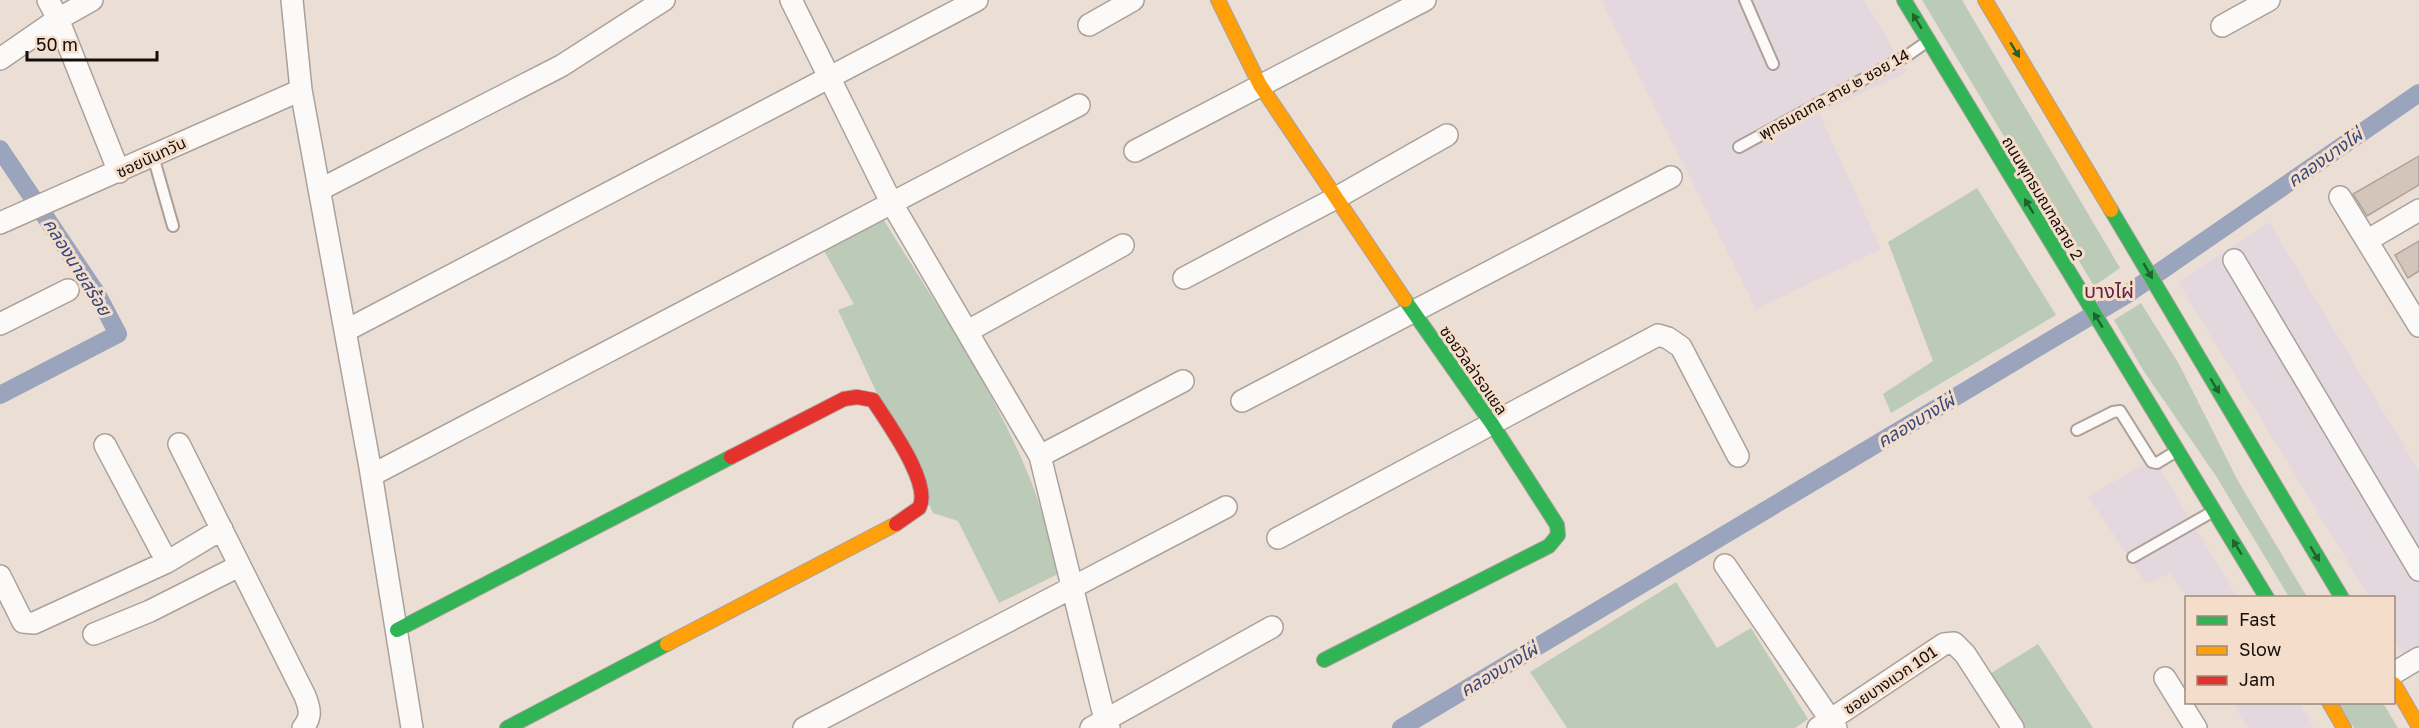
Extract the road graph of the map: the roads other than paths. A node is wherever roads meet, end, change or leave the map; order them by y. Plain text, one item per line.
1 (48, 0) edge
2 (92, 0) edge
3 (292, 0) edge
4 (664, 0) edge
5 (791, 0) edge
6 (977, 0) edge
7 (1134, 0) edge
8 (1218, 0) edge
9 (1425, 0) edge
10 (1745, 0) edge
11 (1904, 0) edge
12 (1985, 0) edge
13 (2269, 0) edge
14 (58, 19) junction
15 (1089, 25) dead end
16 (2222, 26) dead end
17 (1929, 41) junction
18 (0, 59) edge
19 (1773, 64) dead end
20 (828, 76) junction
21 (1260, 85) junction
22 (301, 90) junction
23 (1079, 105) dead end
24 (1447, 135) dead end
25 (1739, 147) dead end
26 (1135, 150) dead end
27 (153, 156) junction
28 (119, 172) junction
29 (1671, 177) dead end
30 (321, 189) junction
31 (2340, 197) dead end
32 (1336, 198) junction
33 (891, 202) junction
34 (2419, 210) edge
35 (0, 223) edge
36 (173, 226) dead end
37 (2368, 240) junction
38 (1124, 244) dead end
39 (2234, 260) dead end
40 (1184, 278) dead end
41 (68, 290) dead end
42 (1413, 311) junction
43 (0, 324) edge
44 (2419, 326) edge
45 (345, 331) junction
46 (968, 332) junction
47 (1183, 381) dead end
48 (1242, 401) dead end
49 (1492, 424) junction
50 (2077, 430) dead end
51 (179, 444) dead end
52 (105, 445) dead end
53 (2178, 450) junction
54 (1040, 456) junction
55 (1738, 456) dead end
56 (372, 475) junction
57 (1226, 507) dead end
58 (2215, 510) junction
59 (222, 529) junction
60 (1278, 538) dead end
61 (2133, 557) dead end
62 (167, 562) junction
63 (1725, 565) dead end
64 (239, 566) junction
65 (2419, 570) edge
66 (0, 576) edge
67 (1072, 588) junction
68 (2266, 596) edge
69 (2341, 596) edge
70 (1272, 627) dead end
71 (397, 630) junction
72 (94, 634) dead end
73 (2419, 658) edge
74 (1324, 660) dead end
75 (2395, 672) edge
76 (2165, 678) dead end
77 (2395, 686) edge
78 (2330, 704) edge
79 (1102, 725) edge
80 (1828, 725) edge
81 (2419, 727) edge
82 (303, 728) edge
83 (411, 728) edge
84 (507, 728) edge
85 (804, 728) edge
86 (2013, 728) edge
87 (2196, 728) edge
88 (2344, 728) edge

1 - 14 street
2 - 14 street
3 - 22 street
4 - 30 street
5 - 20 street
6 - 20 street
7 - 15 street
8 - 21 street, ซอยวิลล่ารอแยล
9 - 21 street
10 - 19 lane
17 -> 11 street, ถนนพุทธมณฑลสาย 2
12 -> 69 street
13 - 16 street
14 - 18 street
14 - 28 street
17 - 25 lane, พุทธมณฑล สาย ๒ ซอย 14
53 -> 17 street, ถนนพุทธมณฑลสาย 2
20 - 33 street
20 - 45 street
21 - 26 street
21 - 32 street, ซอยวิลล่ารอแยล
22 - 27 street, ซอยนันทวัน
22 - 30 street
23 - 33 street
24 - 32 street
27 - 28 street, ซอยนันทวัน
27 - 36 lane
28 - 35 street, ซอยนันทวัน
29 - 42 street
30 - 45 street
31 - 37 street
32 - 40 street
32 - 42 street, ซอยวิลล่ารอแยล
33 - 46 street
33 - 56 street
34 - 37 street
37 - 44 street
38 - 46 street
39 - 65 street
41 - 43 street
42 - 48 street
42 - 49 street, ซอยวิลล่ารอแยล
45 - 56 street
46 - 54 street
47 - 54 street
49 - 55 street
49 - 60 street
49 - 74 street, ซอยวิลล่ารอแยล
50 - 53 lane
51 - 59 street
52 - 62 street
53 - 58 street, ถนนพุทธมณฑลสาย 2
54 - 67 street
56 - 71 street
57 - 67 street
58 - 61 lane
68 -> 58 street, ถนนพุทธมณฑลสาย 2
59 - 62 street
59 - 64 street
62 - 66 street
63 - 80 street
64 - 72 street
64 - 82 street
67 - 79 street
67 - 85 street
70 - 79 street
71 - 83 street
71 - 84 street
73 - 75 street
76 - 87 street
77 - 81 street
78 - 88 street
80 - 86 street, ซอยบางแวก 101

